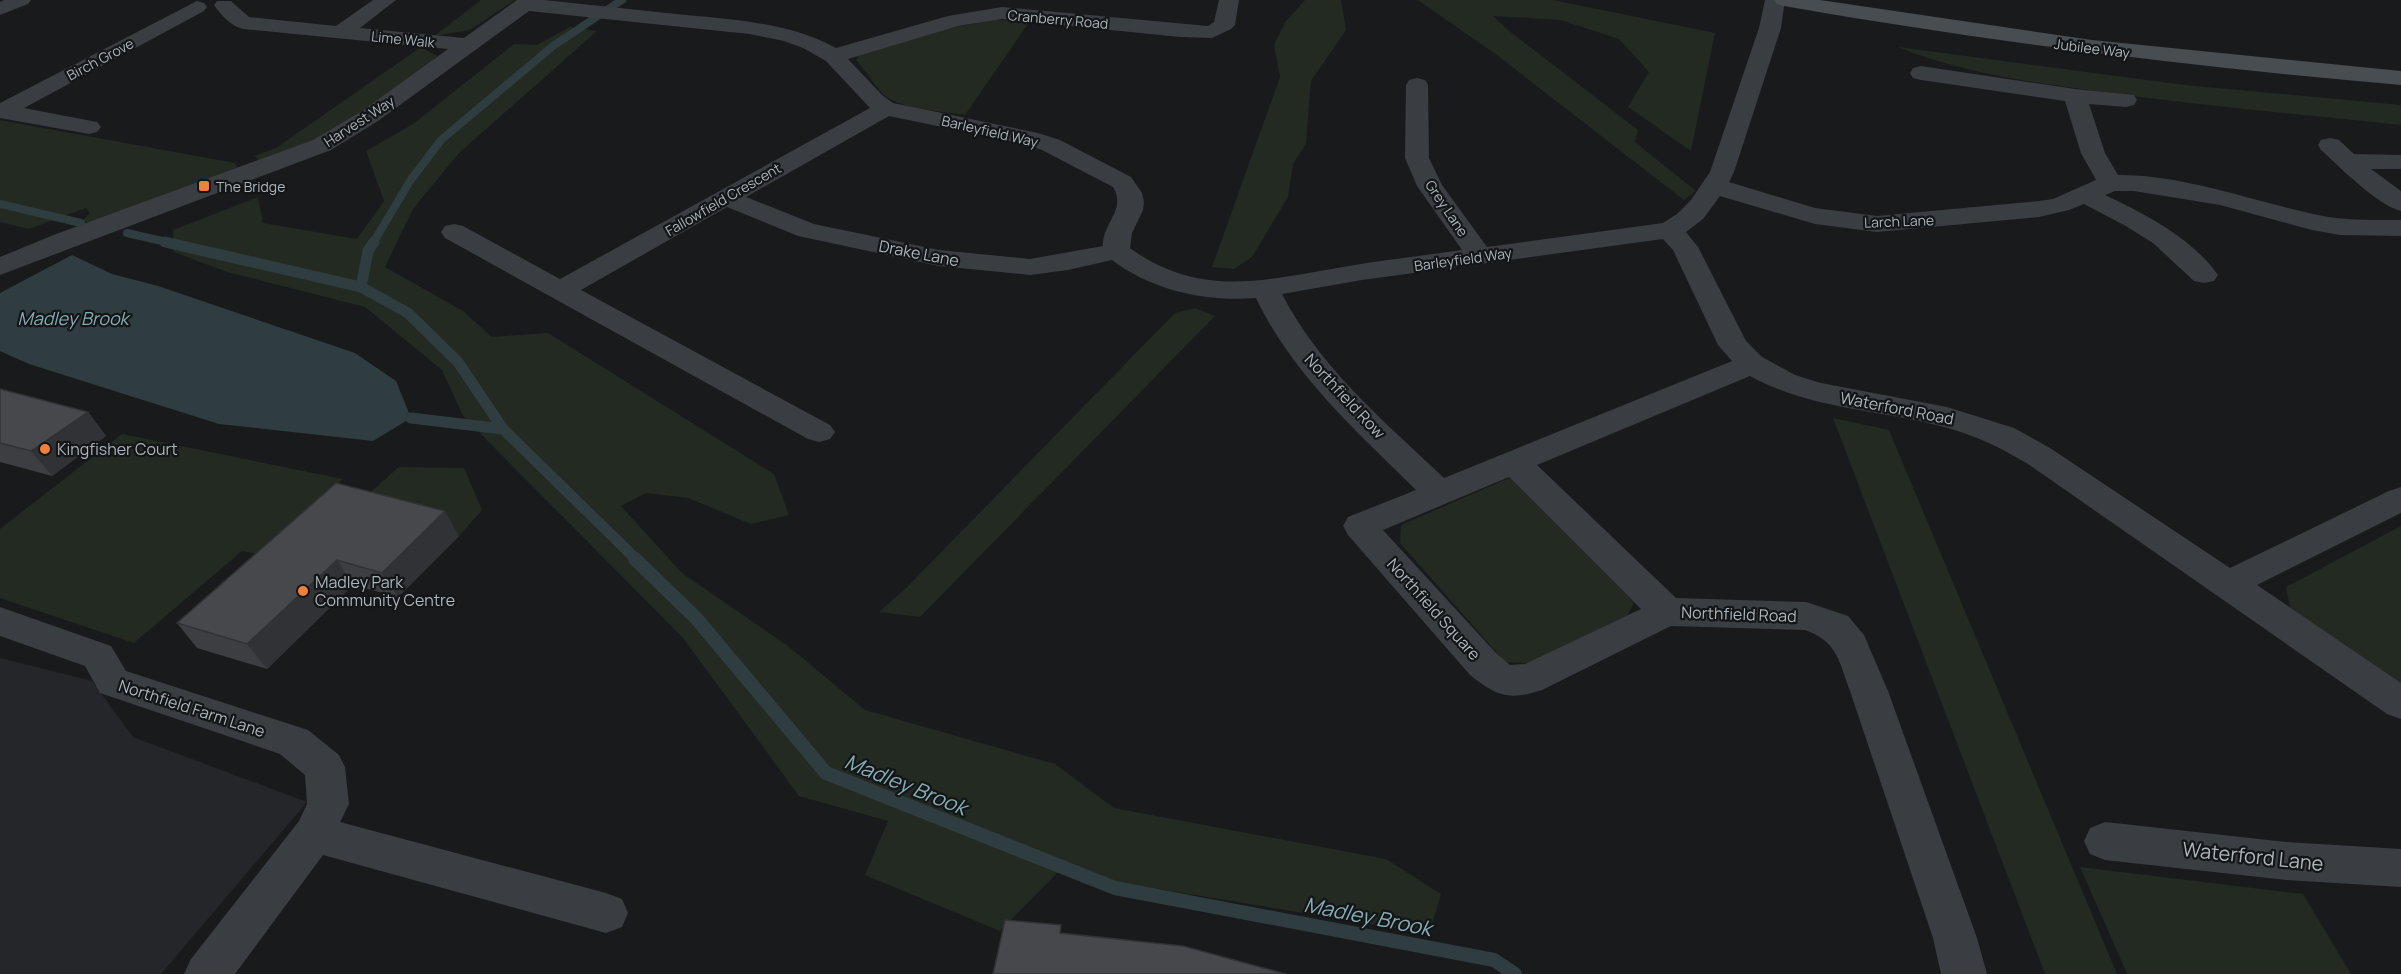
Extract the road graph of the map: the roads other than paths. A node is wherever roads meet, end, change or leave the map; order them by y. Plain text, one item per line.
1 (21, 0) edge
2 (386, 0) edge
3 (1229, 0) edge
4 (1775, 0) edge
5 (1784, 0) edge
6 (163, 2) dead end
7 (527, 2) edge
8 (232, 3) edge
9 (197, 6) junction
10 (1002, 7) edge
11 (0, 9) edge
12 (339, 33) junction
13 (468, 45) junction
14 (834, 56) junction
15 (1921, 73) dead end
16 (2401, 78) edge
17 (1417, 85) dead end
18 (2075, 96) junction
19 (2126, 100) dead end
20 (886, 108) junction
21 (1, 111) edge
22 (89, 127) dead end
23 (2401, 162) edge
24 (2111, 183) junction
25 (1715, 186) junction
26 (2084, 194) junction
27 (727, 198) junction
28 (2401, 203) edge
29 (2401, 228) edge
30 (1669, 230) junction
31 (454, 232) dead end
32 (1117, 251) junction
33 (1480, 257) junction
34 (0, 267) edge
35 (2204, 275) dead end
36 (1265, 288) junction
37 (560, 290) junction
38 (1751, 364) junction
39 (819, 432) dead end
40 (1514, 462) junction
41 (1439, 493) junction
42 (2401, 499) edge
43 (2228, 584) junction
44 (1667, 612) junction
45 (0, 621) edge
46 (2401, 703) edge
47 (314, 834) junction
48 (2105, 841) dead end
49 (2401, 868) edge
50 (606, 913) dead end
51 (207, 974) edge
52 (1964, 974) edge

1 - 11 street
2 - 12 street, Lime Walk
3 - 10 street, Cranberry Road
4 - 25 street
5 - 16 street, Jubilee Way
6 - 9 street
7 - 13 street, Harvest Way
7 - 14 street, Barleyfield Way
8 - 9 street
8 - 12 street, Lime Walk
9 - 21 street, Birch Grove
10 - 14 street, Cranberry Road
12 - 13 street, Lime Walk
13 - 34 street, Harvest Way
14 - 20 street, Barleyfield Way
15 - 18 street
17 - 33 street, Grey Lane
18 - 19 street
18 - 24 street
20 - 27 street, Fallowfield Crescent
20 - 32 street, Barleyfield Way
21 - 22 street, Birch Grove
23 - 28 street
24 - 26 street, Larch Lane
24 - 29 street, Larch Lane
25 - 26 street, Larch Lane
25 - 30 street
26 - 35 street
27 - 32 street, Drake Lane
27 - 37 street, Fallowfield Crescent
30 - 33 street, Barleyfield Way
30 - 38 street, Waterford Road
31 - 37 street
32 - 36 street, Barleyfield Way
33 - 36 street, Barleyfield Way
36 - 41 street, Northfield Row
37 - 39 street
38 - 40 street
38 - 43 street, Waterford Road
40 - 41 street, Northfield Square
40 - 44 street, Northfield Road
41 - 44 street, Northfield Square
42 - 43 street
43 - 46 street
44 - 52 street, Northfield Road
45 - 47 street, Northfield Farm Lane
47 - 50 street
47 - 51 street, Northfield Farm Lane
48 - 49 street, Waterford Lane

